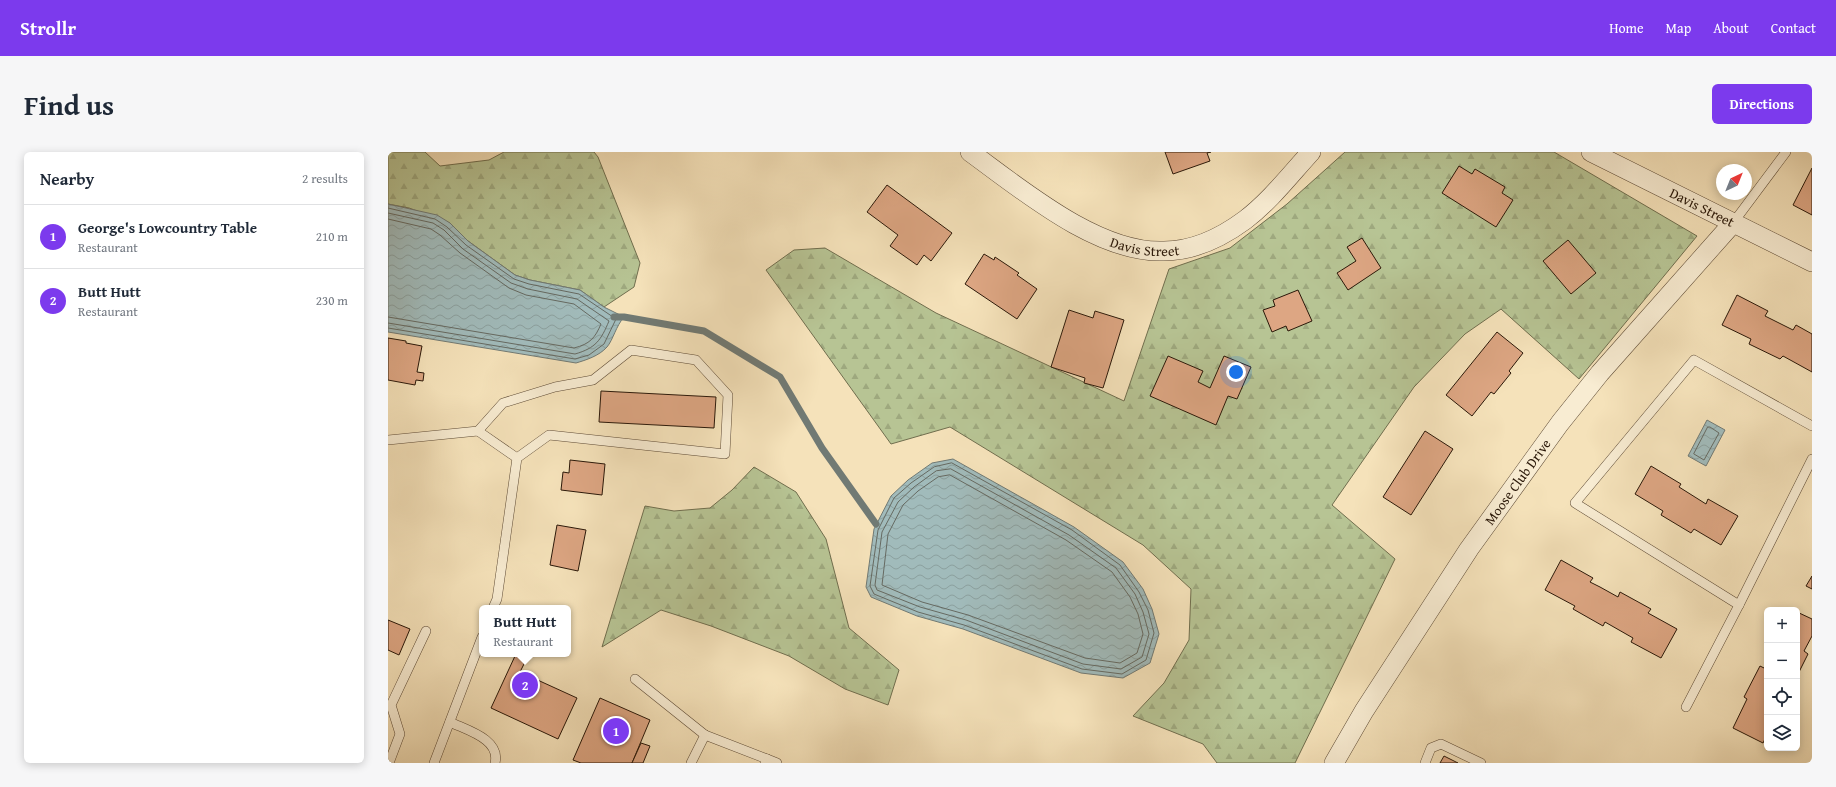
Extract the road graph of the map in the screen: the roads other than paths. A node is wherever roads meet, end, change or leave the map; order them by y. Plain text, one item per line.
1 (970, 152) edge
2 (1311, 152) edge
3 (1591, 152) edge
4 (1786, 152) edge
5 (1733, 223) junction
6 (1812, 262) edge
7 (1812, 426) edge
8 (478, 431) junction
9 (388, 440) edge
10 (518, 458) junction
11 (1812, 459) edge
12 (494, 605) edge
13 (1739, 605) junction
14 (426, 631) dead end
15 (479, 645) edge
16 (635, 679) dead end
17 (390, 704) edge
18 (1686, 707) dead end
19 (450, 722) junction
20 (705, 735) junction
21 (766, 761) edge
22 (389, 763) edge
23 (434, 763) edge
24 (495, 763) edge
25 (691, 763) edge
26 (777, 763) edge
27 (1334, 763) edge
28 (1424, 763) edge
29 (1480, 763) edge

1 - 2 street, Davis Street
3 - 5 street, Davis Street
4 - 5 lane
5 - 6 street, Davis Street
5 - 27 street, Moose Club Drive
7 - 13 lane
8 - 9 lane
8 - 10 lane
8 - 10 lane
10 - 12 lane
11 - 13 lane
13 - 18 lane
14 - 17 lane
15 - 19 lane
16 - 20 lane
17 - 22 lane
19 - 23 lane
19 - 24 lane
20 - 21 lane
20 - 25 lane
21 - 26 lane
28 - 29 lane

